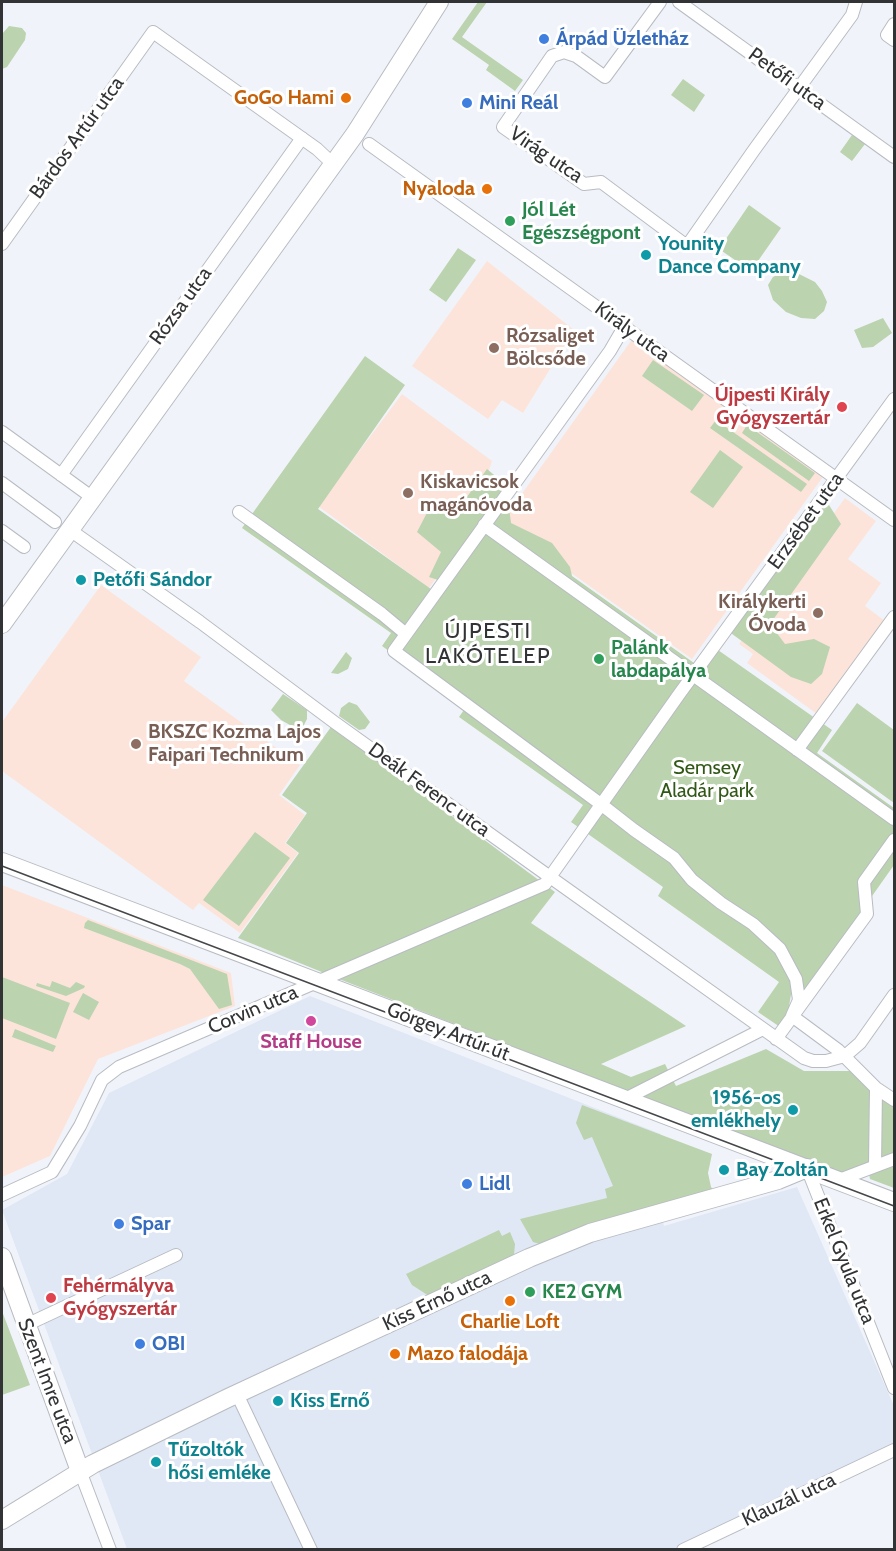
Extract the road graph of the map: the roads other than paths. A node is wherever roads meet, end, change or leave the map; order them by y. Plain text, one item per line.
1 (439, 2) edge
2 (660, 2) edge
3 (679, 2) edge
4 (856, 2) edge
5 (894, 24) edge
6 (894, 40) edge
7 (799, 88) junction
8 (302, 138) junction
9 (369, 144) dead end
10 (894, 157) edge
11 (333, 164) junction
12 (2, 244) edge
13 (624, 327) junction
14 (894, 399) edge
15 (2, 432) edge
16 (61, 475) junction
17 (837, 479) junction
18 (2, 483) edge
19 (93, 498) junction
20 (239, 512) dead end
21 (894, 520) edge
22 (484, 525) junction
23 (63, 526) junction
24 (2, 531) edge
25 (24, 547) dead end
26 (894, 617) edge
27 (2, 624) edge
28 (406, 634) junction
29 (693, 675) junction
30 (797, 750) junction
31 (602, 805) junction
32 (894, 819) edge
33 (894, 840) edge
34 (2, 862) edge
35 (551, 877) junction
36 (318, 981) junction
37 (894, 995) edge
38 (792, 1016) junction
39 (762, 1029) junction
40 (776, 1039) junction
41 (845, 1056) junction
42 (876, 1088) junction
43 (625, 1099) junction
44 (894, 1100) edge
45 (894, 1159) edge
46 (875, 1166) junction
47 (807, 1168) junction
48 (839, 1180) junction
49 (2, 1195) edge
50 (894, 1202) edge
51 (176, 1255) dead end
52 (2, 1257) edge
53 (26, 1326) junction
54 (894, 1388) edge
55 (237, 1394) junction
56 (894, 1450) edge
57 (80, 1471) junction
58 (2, 1520) edge
59 (110, 1550) edge
60 (311, 1550) edge
61 (683, 1550) edge

1 - 11 street, Rózsa utca
2 - 7 street, Virág utca
3 - 7 street, Petőfi utca
4 - 7 street, Virág utca
5 - 6 street
7 - 10 street, Petőfi utca
8 - 11 street
8 - 12 street, Bárdos Artúr utca
8 - 16 street, Rózsa utca
9 - 13 street, Király utca
11 - 19 street, Rózsa utca
13 - 17 street, Király utca
13 - 22 street
14 - 17 street, Erzsébet utca
15 - 16 street
16 - 19 street
17 - 21 street, Király utca
17 - 29 street, Erzsébet utca
18 - 23 street, Deák Ferenc utca
19 - 23 street, Rózsa utca
20 - 28 street
22 - 28 street
22 - 29 street
23 - 27 street, Rózsa utca
23 - 35 street, Deák Ferenc utca
24 - 25 street
26 - 30 street
28 - 31 street
29 - 30 street
29 - 31 street, Erzsébet utca
30 - 32 street
31 - 35 street, Erzsébet utca
31 - 38 street
33 - 38 street
34 - 36 street, Görgey Artúr út
35 - 36 street, Corvin utca
35 - 39 street, Deák Ferenc utca
36 - 43 street, Görgey Artúr út
36 - 49 street, Corvin utca
37 - 41 street
38 - 40 street
38 - 41 street
39 - 40 street, Deák Ferenc utca
39 - 43 street
40 - 41 street, Deák Ferenc utca
41 - 42 street
42 - 44 street
42 - 46 street
43 - 47 street, Görgey Artúr út
45 - 46 street
46 - 48 street
47 - 48 street, Görgey Artúr út
47 - 54 street, Erkel Gyula utca
47 - 55 street, Kiss Ernő utca
48 - 50 street, Görgey Artúr út
51 - 53 street
52 - 53 street, Szent Imre utca
53 - 57 street, Szent Imre utca
55 - 57 street, Kiss Ernő utca
55 - 60 street
56 - 61 street, Klauzál utca
57 - 58 street, Kiss Ernő utca
57 - 59 street

